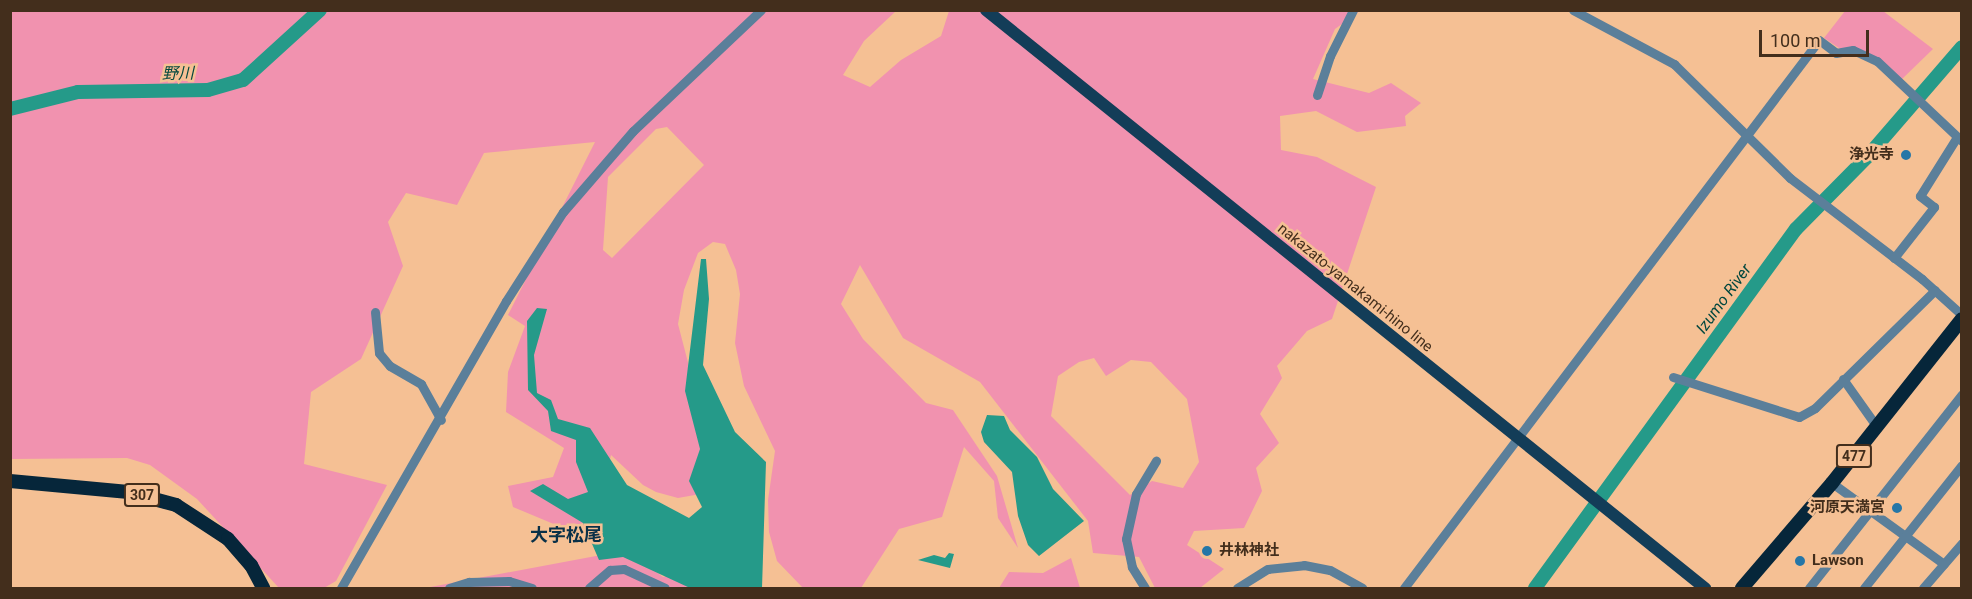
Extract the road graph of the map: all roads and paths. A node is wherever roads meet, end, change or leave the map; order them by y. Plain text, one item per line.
1 (760, 10) edge
2 (986, 10) edge
3 (1353, 10) edge
4 (1573, 10) edge
5 (1317, 95) dead end
6 (1746, 134) junction
7 (1959, 139) edge
8 (1894, 258) junction
9 (1935, 290) junction
10 (375, 312) dead end
11 (1962, 317) edge
12 (1673, 377) dead end
13 (1843, 379) junction
14 (1962, 394) edge
15 (441, 420) junction
16 (1877, 427) junction
17 (1516, 437) junction
18 (1156, 461) dead end
19 (1962, 465) edge
20 (10, 481) edge
21 (1832, 483) junction
22 (1871, 510) junction
23 (1906, 536) junction
24 (1962, 543) edge
25 (1944, 564) junction
26 (251, 565) junction
27 (263, 588) edge
28 (273, 588) edge
29 (341, 588) edge
30 (449, 588) edge
31 (532, 588) edge
32 (589, 588) edge
33 (665, 588) edge
34 (1145, 588) edge
35 (1237, 588) edge
36 (1362, 588) edge
37 (1404, 588) edge
38 (1705, 588) edge
39 (1742, 588) edge
40 (1809, 588) edge
41 (1864, 588) edge
42 (1923, 588) edge

1 - 15 street
2 - 17 main road, nakazato-yamakami-hino line
3 - 5 street
4 - 6 street
6 - 7 street
6 - 8 street
6 - 17 street
7 - 8 street
8 - 9 street
9 - 11 street
9 - 13 street
10 - 15 street
11 - 16 highway, 477
12 - 13 street
13 - 16 street
14 - 22 street
15 - 29 street
16 - 21 highway, 477
17 - 37 street
17 - 38 main road, nakazato-yamakami-hino line
18 - 34 street
19 - 23 street
20 - 26 highway, 307
21 - 22 street
21 - 39 highway, 477
22 - 23 street
22 - 40 street
23 - 25 street
23 - 41 street
24 - 25 street
25 - 42 street
26 - 27 highway, 307
26 - 28 highway, 307
30 - 31 street
32 - 33 street
35 - 36 street

